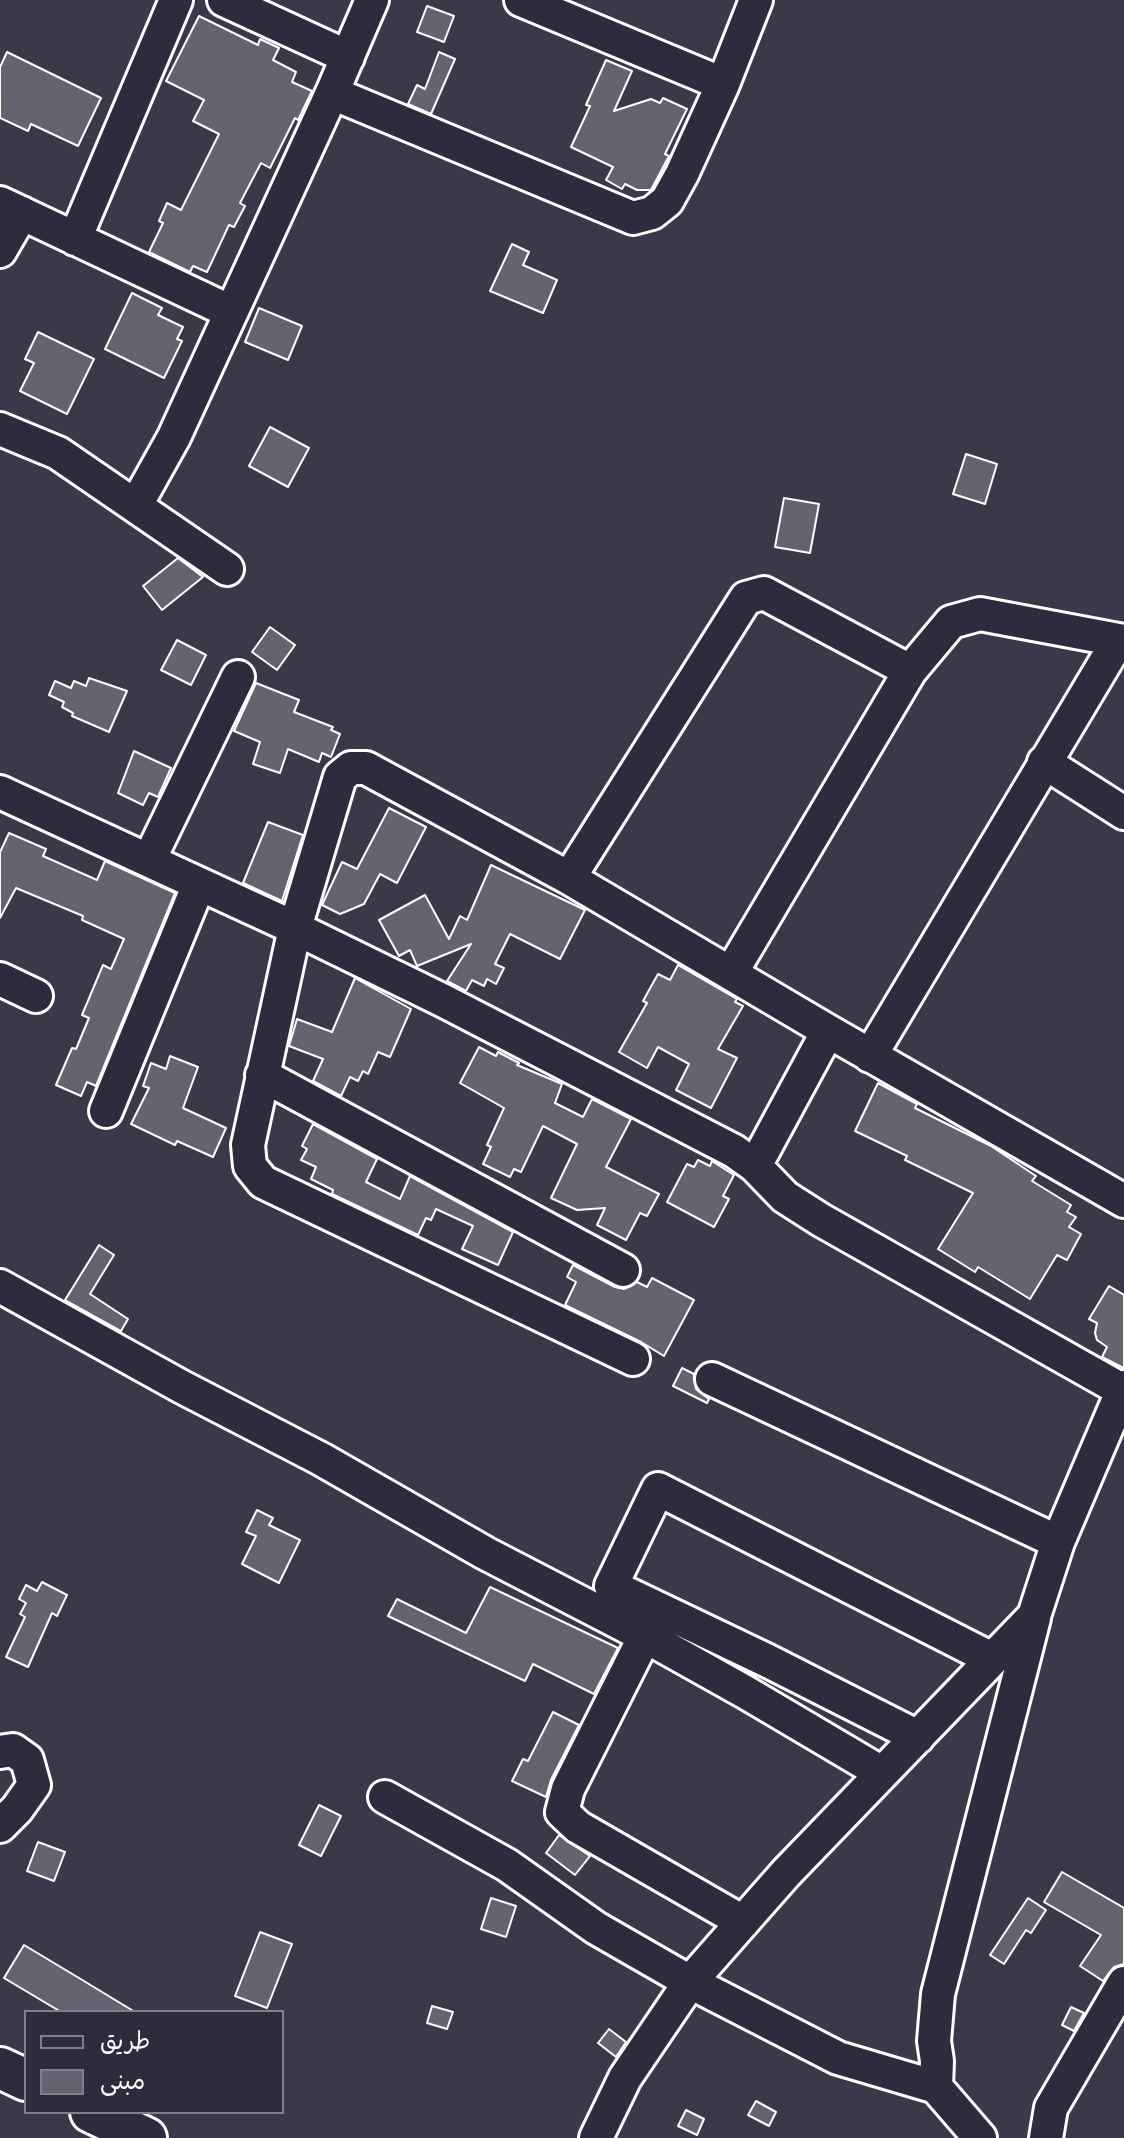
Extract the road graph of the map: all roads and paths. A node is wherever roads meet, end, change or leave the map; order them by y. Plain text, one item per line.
1 (176, 0) edge
2 (224, 0) edge
3 (372, 0) edge
4 (521, 0) edge
5 (756, 0) edge
6 (348, 57) junction
7 (723, 84) junction
8 (332, 93) junction
9 (11, 208) edge
10 (75, 239) junction
11 (0, 251) edge
12 (231, 312) junction
13 (0, 429) edge
14 (136, 505) junction
15 (227, 569) dead end
16 (1121, 641) edge
17 (910, 671) junction
18 (238, 677) dead end
19 (1044, 762) junction
20 (0, 792) edge
21 (1124, 813) edge
22 (149, 860) junction
23 (569, 878) junction
24 (199, 884) junction
25 (295, 928) junction
26 (731, 973) junction
27 (0, 979) edge
28 (36, 996) dead end
29 (828, 1031) junction
30 (870, 1056) junction
31 (262, 1075) junction
32 (106, 1111) dead end
33 (755, 1166) junction
34 (1124, 1201) edge
35 (623, 1270) dead end
36 (0, 1286) edge
37 (633, 1359) dead end
38 (712, 1379) dead end
39 (1123, 1389) edge
40 (1058, 1542) junction
41 (1034, 1616) junction
42 (645, 1636) junction
43 (992, 1659) junction
44 (918, 1737) junction
45 (0, 1752) edge
46 (882, 1773) junction
47 (385, 1797) dead end
48 (0, 1826) edge
49 (743, 1922) junction
50 (690, 1982) junction
51 (1124, 1983) edge
52 (0, 2068) edge
53 (24, 2079) edge
54 (936, 2087) junction
55 (95, 2114) edge
56 (146, 2138) edge
57 (596, 2138) edge
58 (980, 2138) edge
59 (1046, 2138) edge

1 - 10 street
2 - 6 street
3 - 6 street
4 - 7 street
5 - 7 street
6 - 8 street
7 - 8 street
8 - 12 street
9 - 10 street
9 - 11 street
10 - 12 street
12 - 14 street
13 - 14 street
14 - 15 street
16 - 17 street
16 - 19 street
17 - 23 street
17 - 26 street
18 - 22 street
19 - 21 street
19 - 30 street
20 - 22 street
22 - 24 street
23 - 25 street
23 - 26 street
24 - 25 street
24 - 32 street
25 - 31 street
25 - 33 street
26 - 29 street
27 - 28 street
29 - 30 street
29 - 33 street
30 - 34 street
31 - 35 street
31 - 37 street
33 - 39 street
36 - 42 street
38 - 40 street
39 - 40 street
40 - 41 street
41 - 43 street
41 - 54 street
42 - 46 street
42 - 49 street
43 - 44 street
43 - 44 street
44 - 46 street
45 - 48 street
46 - 49 street
47 - 50 street
49 - 50 street
50 - 54 street
50 - 57 street
51 - 59 street
52 - 53 main road
54 - 58 street
55 - 56 main road

